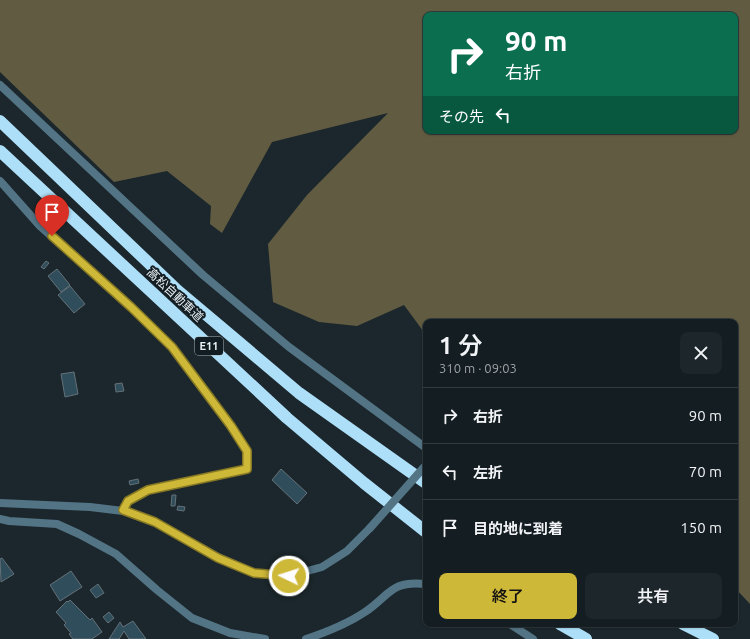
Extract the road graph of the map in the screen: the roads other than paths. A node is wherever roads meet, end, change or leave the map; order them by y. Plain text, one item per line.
1 (0, 85) edge
2 (0, 121) edge
3 (0, 151) edge
4 (0, 181) edge
5 (423, 446) edge
6 (423, 468) edge
7 (423, 481) edge
8 (0, 503) edge
9 (123, 510) junction
10 (0, 518) edge
11 (423, 530) edge
12 (423, 584) edge
13 (515, 627) edge
14 (565, 627) edge
15 (689, 627) edge
16 (265, 639) edge
17 (306, 639) edge
18 (533, 639) edge
19 (586, 639) edge
20 (713, 639) edge

1 - 5 street
2 - 7 highway, 高松自動車道 / E11
3 - 11 highway, 高松自動車道 / E11
4 - 9 street
6 - 9 street, bridge
8 - 9 street
10 - 16 street
12 - 17 street
13 - 18 street
14 - 19 highway
15 - 20 highway

